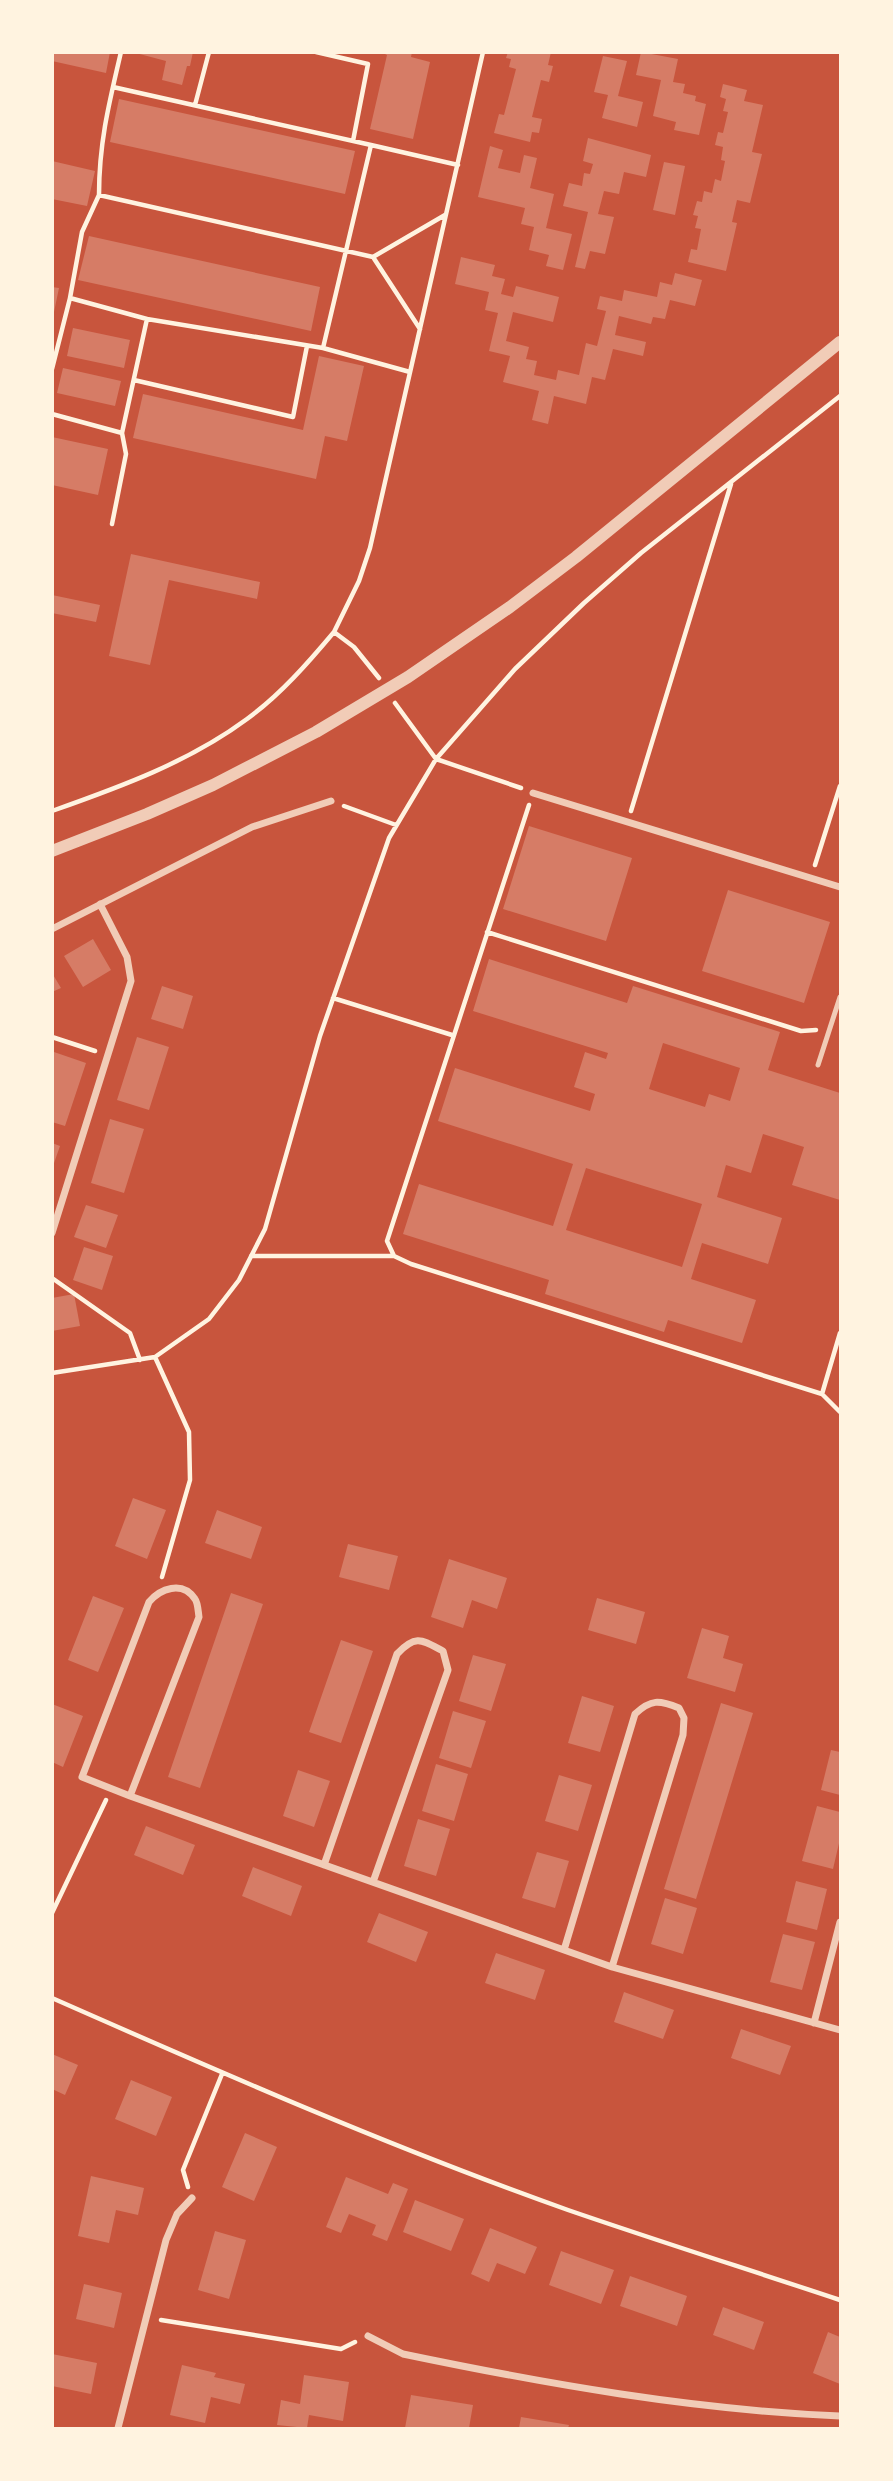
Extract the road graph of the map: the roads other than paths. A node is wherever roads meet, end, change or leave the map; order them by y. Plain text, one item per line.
1 (841, 342) edge
2 (533, 793) road end
3 (331, 801) road end
4 (52, 851) edge
5 (841, 887) edge
6 (100, 904) junction
7 (52, 929) edge
8 (841, 997) edge
9 (818, 1065) dead end
10 (52, 1233) edge
11 (130, 1796) junction
12 (324, 1865) junction
13 (373, 1882) junction
14 (841, 1922) edge
15 (564, 1951) junction
16 (612, 1967) junction
17 (814, 2023) junction
18 (841, 2030) edge
19 (192, 2198) road end
20 (368, 2336) road end
21 (841, 2416) edge
22 (118, 2428) edge

1 - 4 street
2 - 5 street
3 - 6 street
6 - 7 street
6 - 10 street
8 - 9 lane
11 - 11 street
11 - 12 street
12 - 13 street
12 - 13 street
13 - 15 street
14 - 17 street
15 - 16 street
15 - 16 street
16 - 17 street
17 - 18 street
19 - 22 street
20 - 21 street

